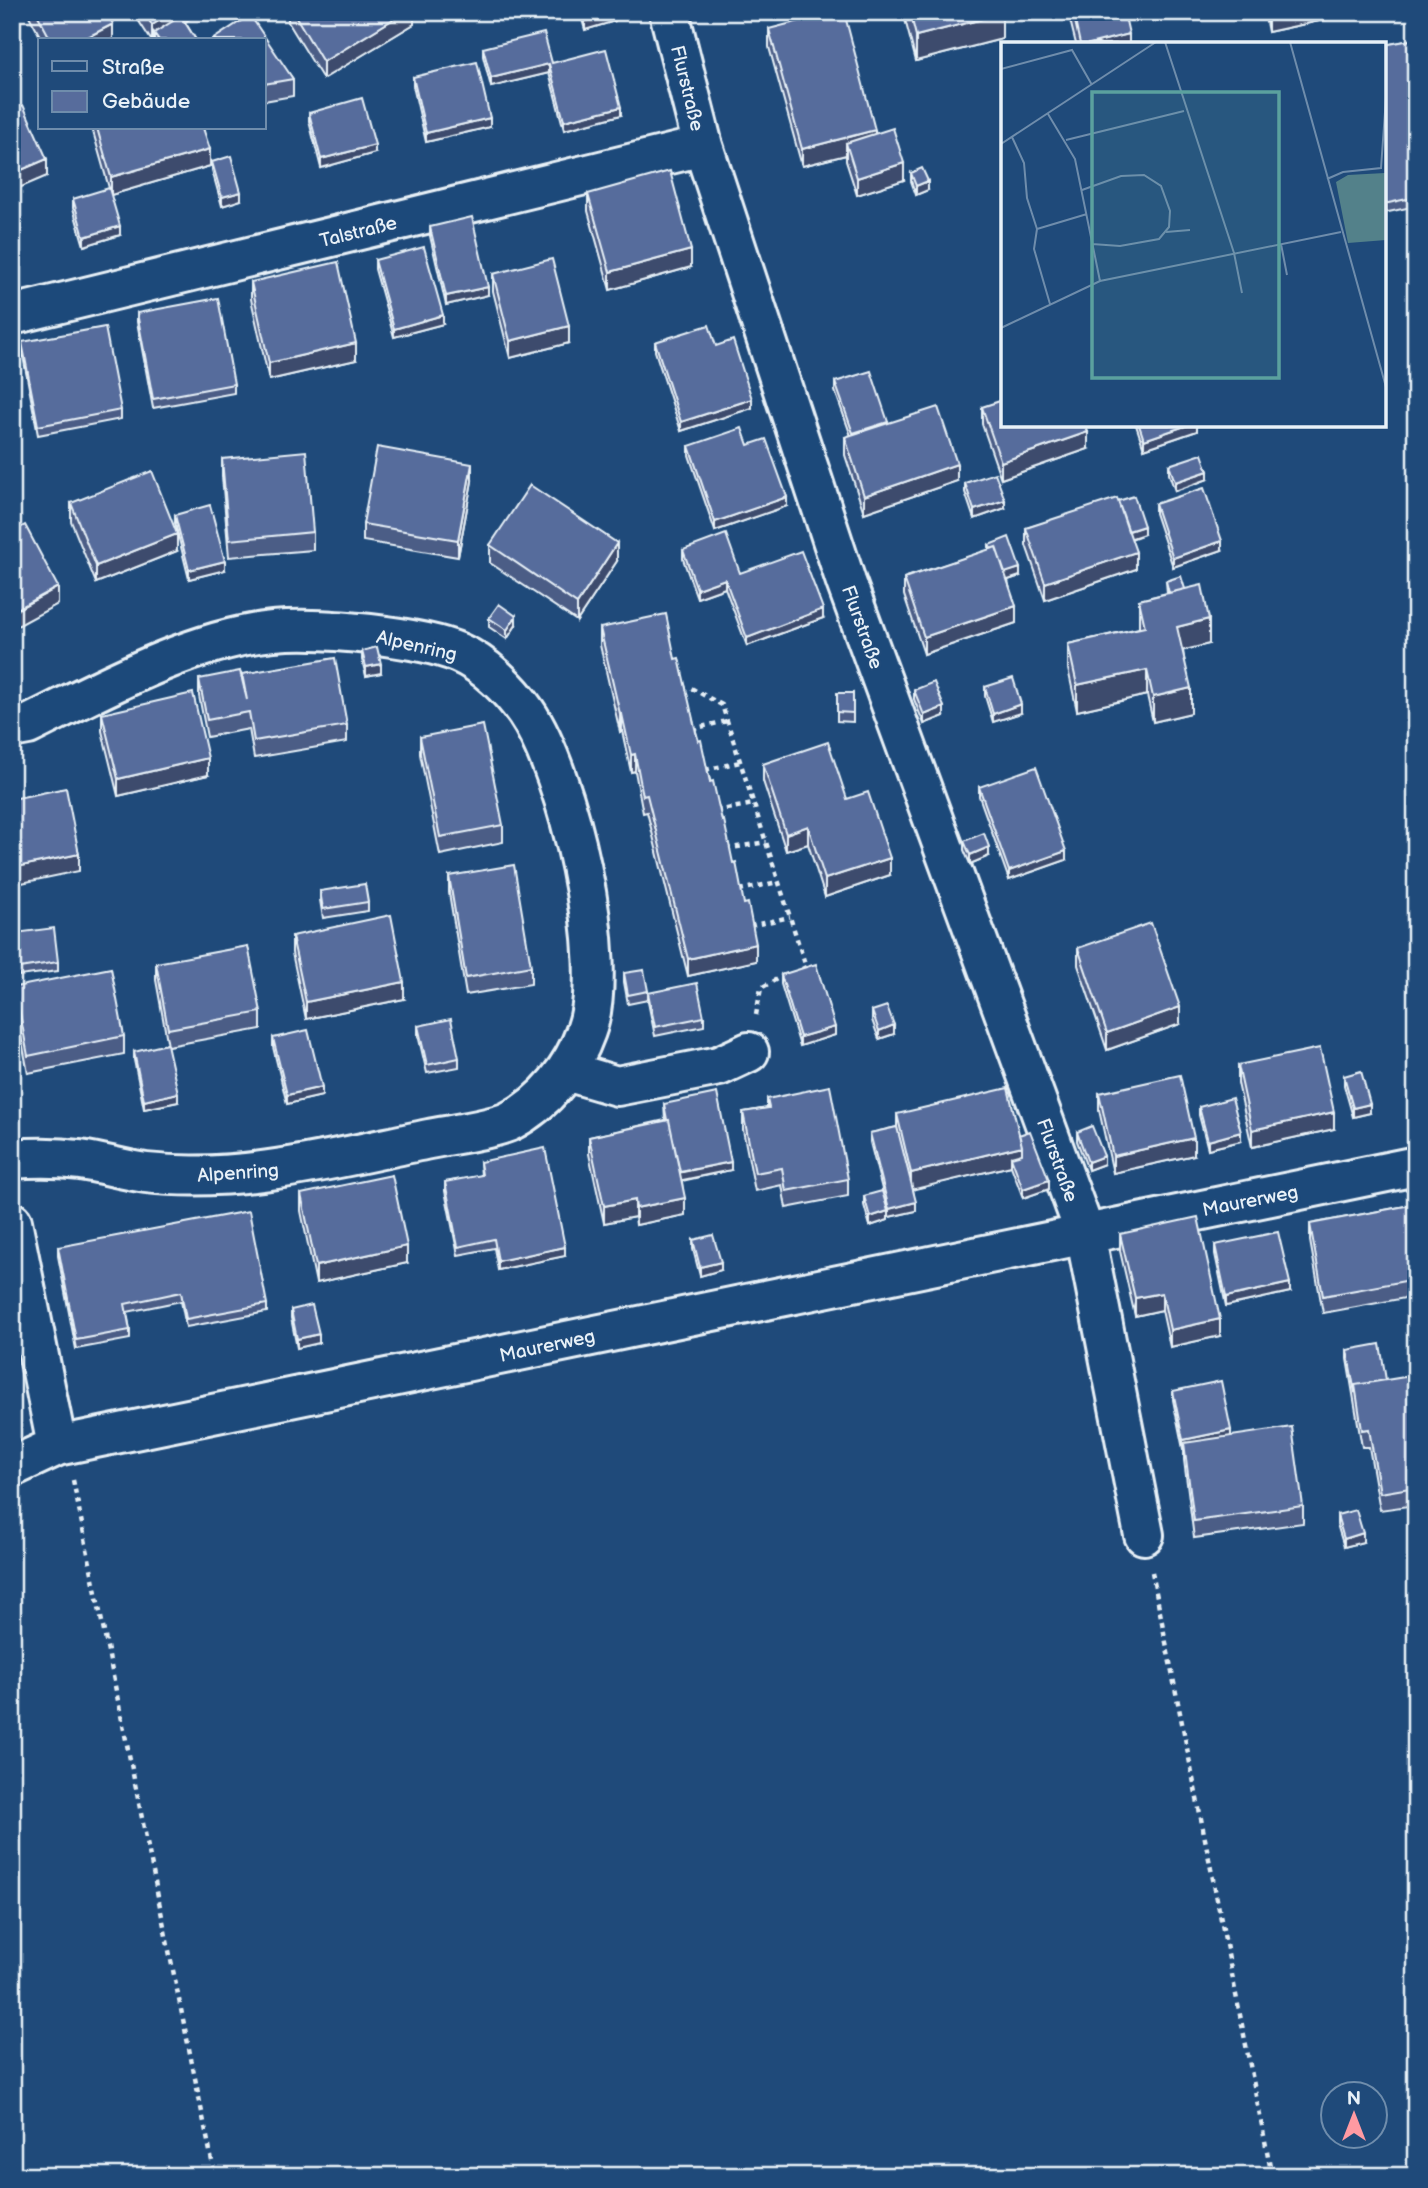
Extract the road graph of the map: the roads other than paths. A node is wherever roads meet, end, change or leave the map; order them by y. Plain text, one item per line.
1 (669, 12) edge
2 (703, 146) junction
3 (12, 315) edge
4 (12, 728) edge
5 (749, 1052) road end
6 (566, 1071) junction
7 (12, 1159) edge
8 (1416, 1167) edge
9 (12, 1222) edge
10 (1085, 1233) junction
11 (57, 1446) junction
12 (12, 1466) edge
13 (1144, 1535) road end

1 - 2 street, Flurstraße
2 - 3 street, Talstraße
2 - 10 street, Flurstraße
4 - 6 street, Alpenring
5 - 6 street
6 - 7 street, Alpenring
8 - 10 street, Maurerweg
9 - 11 street
10 - 11 street, Maurerweg
10 - 13 street
11 - 12 street, Maurerweg

